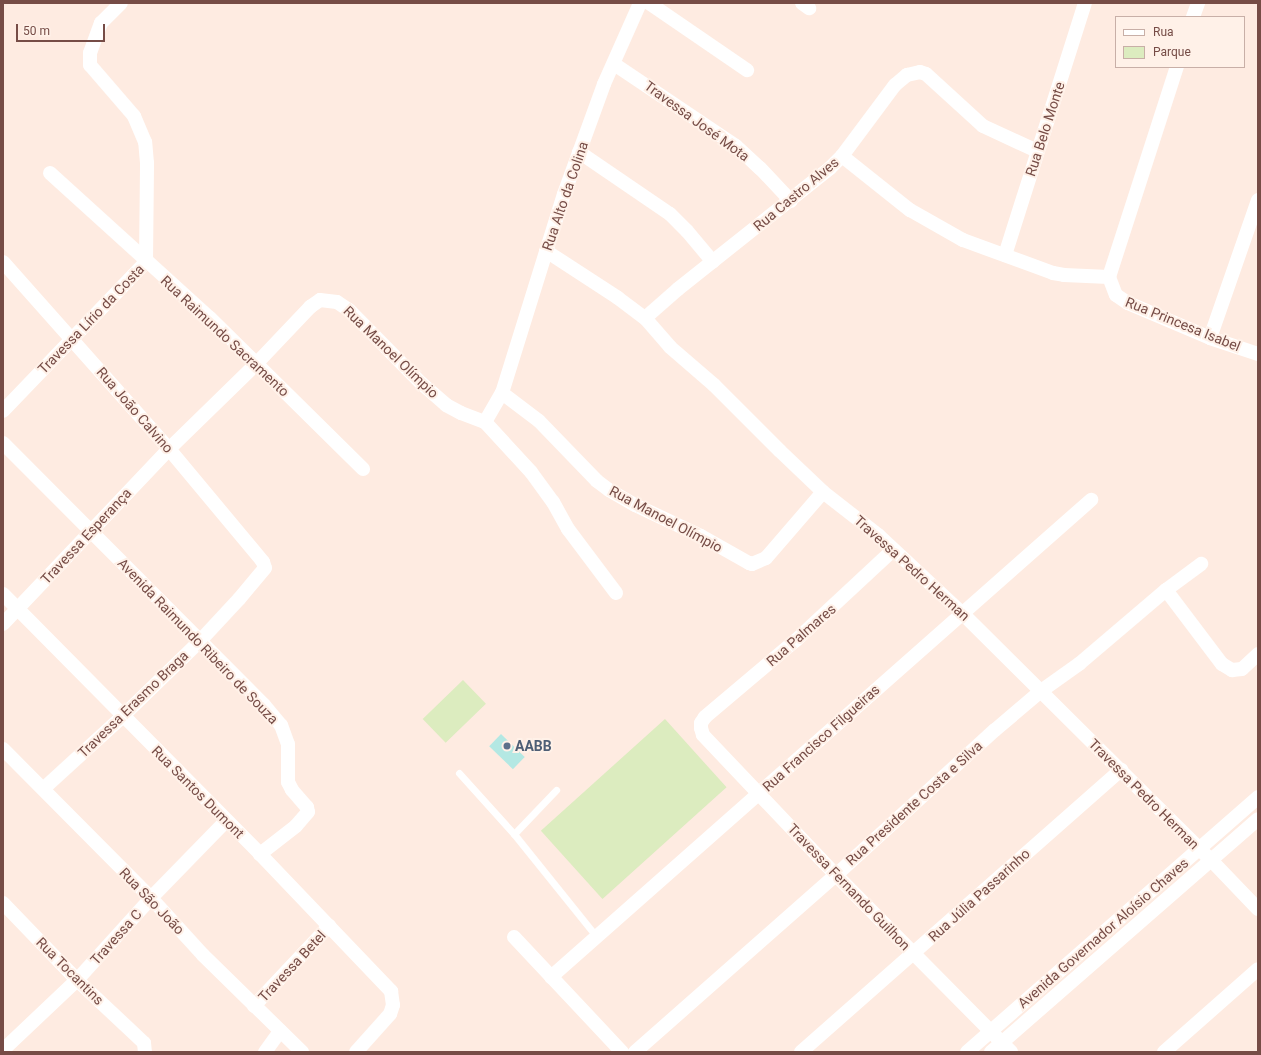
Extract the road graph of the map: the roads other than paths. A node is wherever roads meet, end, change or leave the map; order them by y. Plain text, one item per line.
1 (121, 3) edge
2 (640, 3) edge
3 (649, 3) edge
4 (1085, 3) edge
5 (1198, 3) edge
6 (1194, 16) edge
7 (614, 64) junction
8 (1177, 68) edge
9 (747, 70) dead end
10 (1037, 151) junction
11 (579, 152) junction
12 (842, 156) junction
13 (50, 173) dead end
14 (1258, 200) edge
15 (791, 201) junction
16 (546, 251) junction
17 (1006, 255) junction
18 (3, 262) edge
19 (146, 262) junction
20 (713, 262) junction
21 (1109, 277) junction
22 (310, 307) joint
23 (645, 318) junction
24 (73, 338) junction
25 (1210, 338) junction
26 (1258, 354) edge
27 (256, 364) junction
28 (502, 393) junction
29 (3, 411) edge
30 (485, 422) junction
31 (3, 443) edge
32 (169, 449) junction
33 (363, 469) dead end
34 (823, 492) junction
35 (1091, 500) dead end
36 (90, 531) junction
37 (893, 550) junction
38 (264, 562) joint
39 (1201, 564) dead end
40 (1166, 590) junction
41 (616, 593) dead end
42 (3, 594) edge
43 (18, 609) junction
44 (962, 612) junction
45 (3, 624) edge
46 (200, 641) junction
47 (1258, 654) edge
48 (1041, 691) junction
49 (123, 716) junction
50 (705, 717) joint
51 (3, 749) edge
52 (1121, 770) junction
53 (460, 773) dead end
54 (43, 789) junction
55 (556, 790) dead end
56 (759, 794) junction
57 (1258, 797) edge
58 (1258, 819) edge
59 (226, 821) junction
60 (514, 834) junction
61 (1199, 849) junction
62 (260, 854) junction
63 (1211, 860) junction
64 (836, 875) junction
65 (151, 898) junction
66 (3, 903) edge
67 (1258, 909) edge
68 (329, 926) junction
69 (596, 936) junction
70 (514, 937) dead end
71 (913, 953) junction
72 (1258, 969) edge
73 (551, 977) junction
74 (77, 980) junction
75 (254, 1006) junction
76 (280, 1031) junction
77 (991, 1031) junction
78 (1007, 1047) edge
79 (4, 1050) edge
80 (144, 1052) edge
81 (265, 1052) edge
82 (302, 1052) edge
83 (356, 1052) edge
84 (622, 1052) edge
85 (635, 1052) edge
86 (801, 1052) edge
87 (966, 1052) edge
88 (991, 1052) edge
89 (1164, 1052) edge

1 - 19 street, Travessa Lírio da Costa
2 - 7 street, Rua Alto da Colina
3 - 9 street
4 - 10 street, Rua Belo Monte
5 - 6 street
7 - 11 street, Rua Alto da Colina
7 - 15 street, Travessa José Mota
8 - 21 street
10 - 12 street, Rua Castro Alves
10 - 17 street, Rua Belo Monte
11 - 16 street, Rua Alto da Colina
11 - 20 street
12 - 15 street, Rua Castro Alves
12 - 17 street
13 - 19 street, Rua Raimundo Sacramento
14 - 25 street
15 - 20 street, Rua Castro Alves
16 - 23 street, Travessa Pedro Herman
16 - 28 street, Rua Alto da Colina
17 - 21 street
18 - 24 street, Rua João Calvino
19 - 24 street, Travessa Lírio da Costa
19 - 27 street, Rua Raimundo Sacramento
20 - 23 street, Rua Castro Alves
21 - 25 street, Rua Princesa Isabel
22 - 27 street, Travessa Esperança
22 - 30 street, Rua Manoel Olímpio
23 - 34 street, Travessa Pedro Herman
24 - 29 street, Travessa Lírio da Costa
24 - 32 street, Rua João Calvino
25 - 26 street, Rua Princesa Isabel
27 - 32 street, Travessa Esperança
27 - 33 street, Rua Raimundo Sacramento
28 - 30 street
28 - 34 street, Rua Manoel Olímpio
30 - 41 street
31 - 36 street, Avenida Raimundo Ribeiro de Souza
32 - 36 street, Travessa Esperança
32 - 38 street, Rua João Calvino
34 - 37 street, Travessa Pedro Herman
35 - 44 street, Rua Francisco Filgueiras
36 - 43 street, Travessa Esperança
36 - 46 street, Avenida Raimundo Ribeiro de Souza
37 - 44 street, Travessa Pedro Herman
37 - 50 street, Rua Palmares
38 - 46 street, Travessa Erasmo Braga
39 - 40 street, Rua Presidente Costa e Silva
40 - 47 street
40 - 48 street, Rua Presidente Costa e Silva
42 - 43 street, Rua Santos Dumont
43 - 45 street, Travessa Esperança
43 - 49 street, Rua Santos Dumont
44 - 48 street, Travessa Pedro Herman
44 - 56 street, Rua Francisco Filgueiras
46 - 49 street, Travessa Erasmo Braga
46 - 62 street, Avenida Raimundo Ribeiro de Souza
48 - 52 street, Travessa Pedro Herman
48 - 64 street, Rua Presidente Costa e Silva
49 - 54 street, Travessa Erasmo Braga
49 - 59 street, Rua Santos Dumont
50 - 56 street, Travessa Fernando Guilhon
51 - 54 street, Rua São João
52 - 61 street, Travessa Pedro Herman
52 - 71 street, Rua Júlia Passarinho
53 - 60 lane
54 - 65 street, Rua São João
55 - 60 lane
56 - 64 street, Travessa Fernando Guilhon
56 - 69 street, Rua Francisco Filgueiras
57 - 61 street, Avenida Governador Aloísio Chaves
58 - 63 street, Avenida Governador Aloísio Chaves
59 - 62 street, Rua Santos Dumont
59 - 65 street, Travessa C
60 - 69 lane
61 - 63 street, Travessa Pedro Herman
61 - 77 street, Avenida Governador Aloísio Chaves
62 - 68 street, Rua Santos Dumont
63 - 67 street, Travessa Pedro Herman
63 - 78 street, Avenida Governador Aloísio Chaves
64 - 71 street, Travessa Fernando Guilhon
64 - 85 street, Rua Presidente Costa e Silva
65 - 74 street, Travessa C
65 - 75 street, Rua São João
66 - 74 street, Rua Tocantins
68 - 75 street, Travessa Betel
68 - 83 street, Rua Santos Dumont
69 - 73 street, Rua Francisco Filgueiras
70 - 73 street
71 - 77 street, Travessa Fernando Guilhon
71 - 86 street, Rua Júlia Passarinho
72 - 89 street
73 - 84 street
74 - 79 street, Travessa C
74 - 80 street, Rua Tocantins
75 - 76 street, Rua São João
76 - 81 street
76 - 82 street, Rua São João
77 - 78 street, Travessa Fernando Guilhon
77 - 87 street, Avenida Governador Aloísio Chaves
78 - 88 street, Avenida Governador Aloísio Chaves

